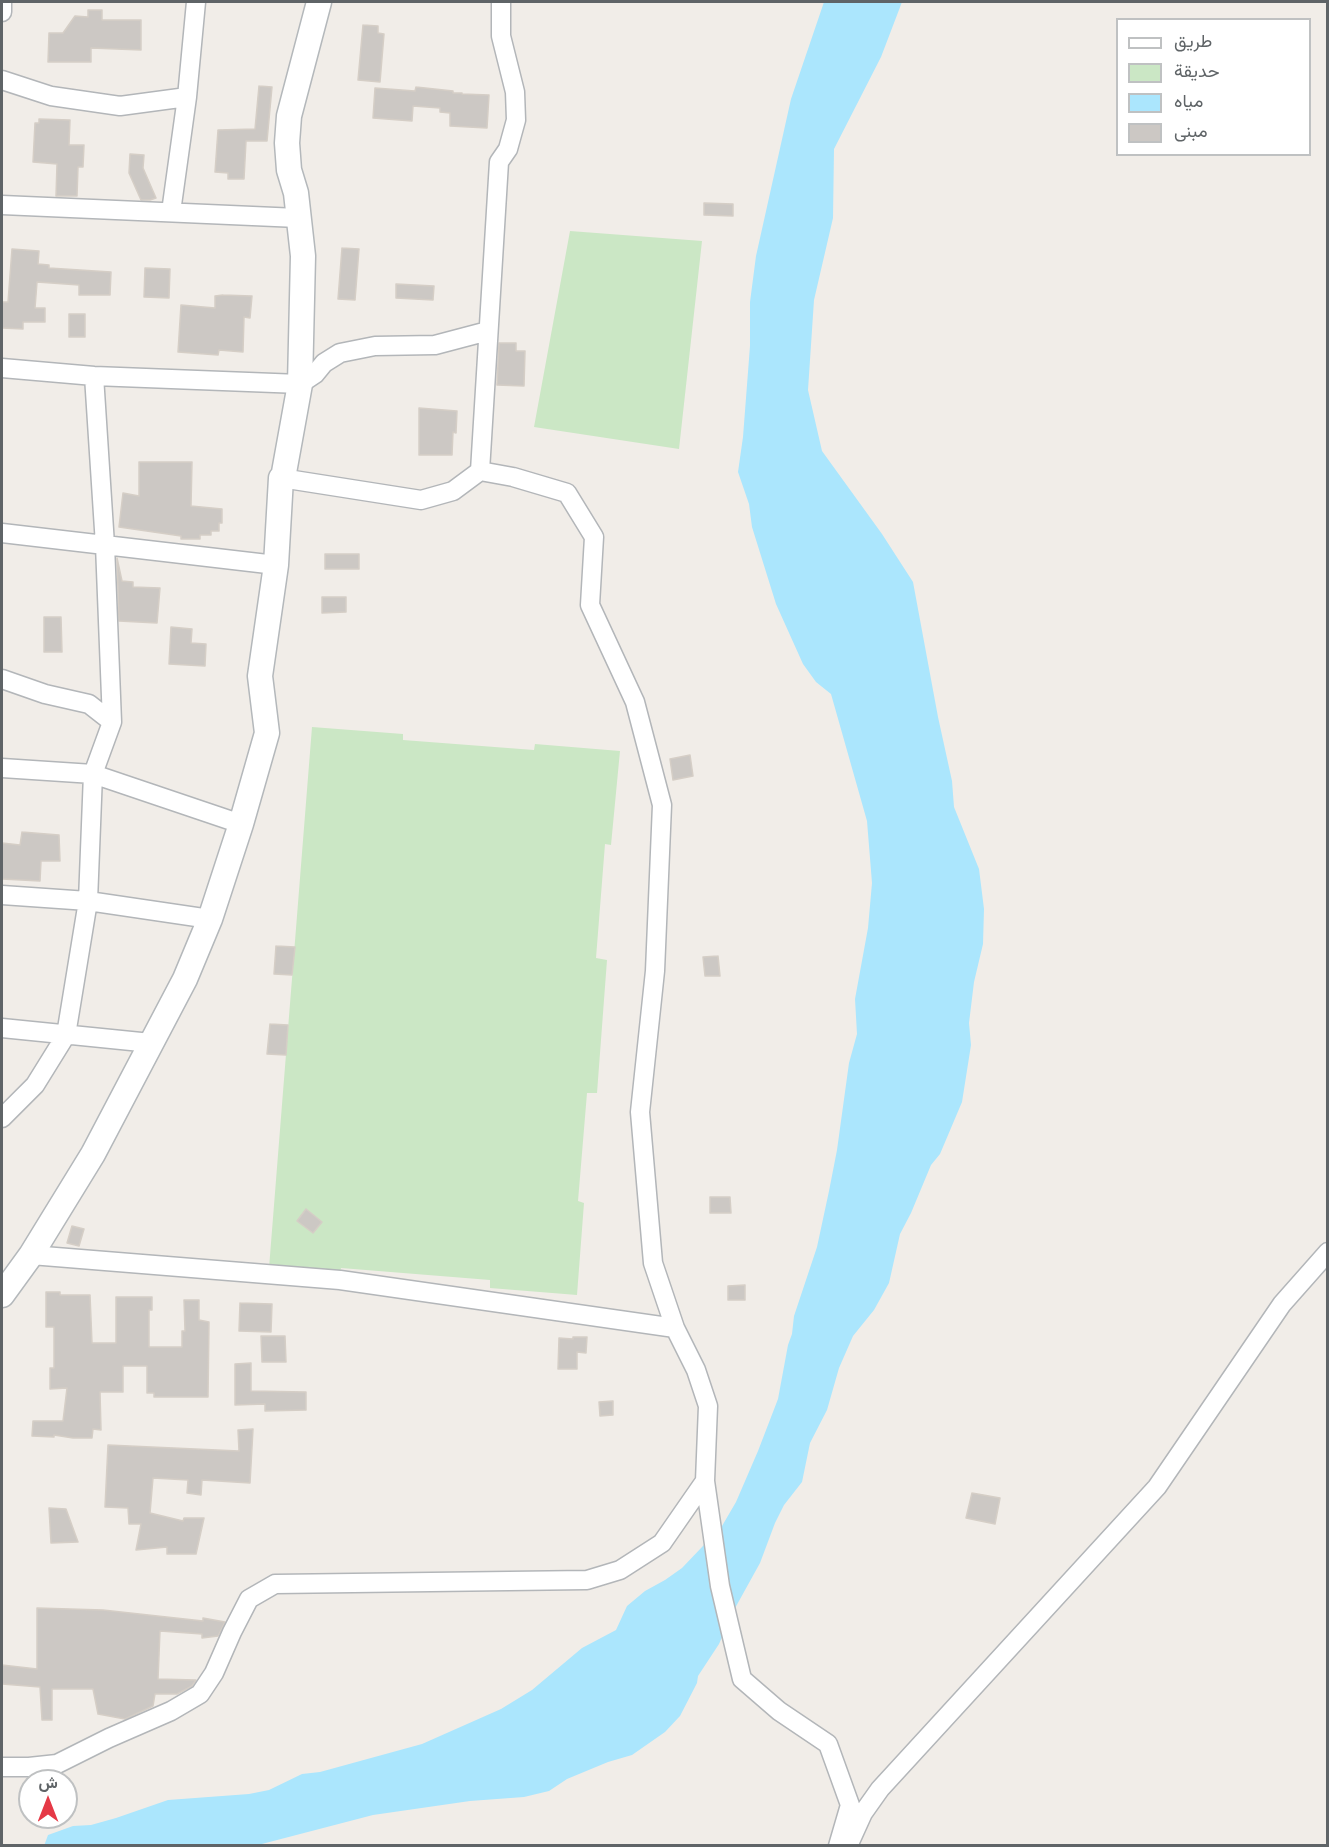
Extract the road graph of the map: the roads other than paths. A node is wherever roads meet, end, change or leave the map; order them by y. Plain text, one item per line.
1 (2, 2) edge
2 (196, 2) edge
3 (319, 2) edge
4 (501, 2) edge
5 (2, 12) edge
6 (2, 80) edge
7 (187, 98) junction
8 (2, 205) edge
9 (171, 212) junction
10 (298, 218) junction
11 (488, 331) junction
12 (2, 368) edge
13 (94, 376) junction
14 (300, 384) junction
15 (480, 471) junction
16 (281, 478) junction
17 (2, 533) edge
18 (105, 545) junction
19 (276, 565) junction
20 (2, 679) edge
21 (112, 722) junction
22 (2, 768) edge
23 (93, 774) junction
24 (241, 824) junction
25 (2, 895) edge
26 (87, 901) junction
27 (210, 919) junction
28 (2, 1028) edge
29 (66, 1035) junction
30 (151, 1043) junction
31 (2, 1119) edge
32 (1328, 1252) edge
33 (31, 1255) junction
34 (2, 1296) edge
35 (675, 1328) junction
36 (705, 1481) junction
37 (2, 1767) edge
38 (838, 1845) edge
39 (848, 1845) edge

1 - 5 street
2 - 7 street
3 - 10 street
4 - 11 street
6 - 7 street
7 - 9 street
8 - 9 street
9 - 10 street
10 - 14 street
11 - 14 street
11 - 15 street
12 - 13 street
13 - 14 street
13 - 18 street
14 - 16 street
15 - 16 street
15 - 35 street
16 - 19 street
17 - 18 street
18 - 19 street
18 - 21 street
19 - 24 street
20 - 21 street
21 - 23 street
22 - 23 street
23 - 24 street
23 - 26 street
24 - 27 street
25 - 26 street
26 - 27 street
26 - 29 street
27 - 30 street
28 - 29 street
29 - 30 street
29 - 31 street
30 - 33 street
32 - 39 street
33 - 34 street
33 - 35 street
35 - 36 street
36 - 37 street
36 - 38 street

